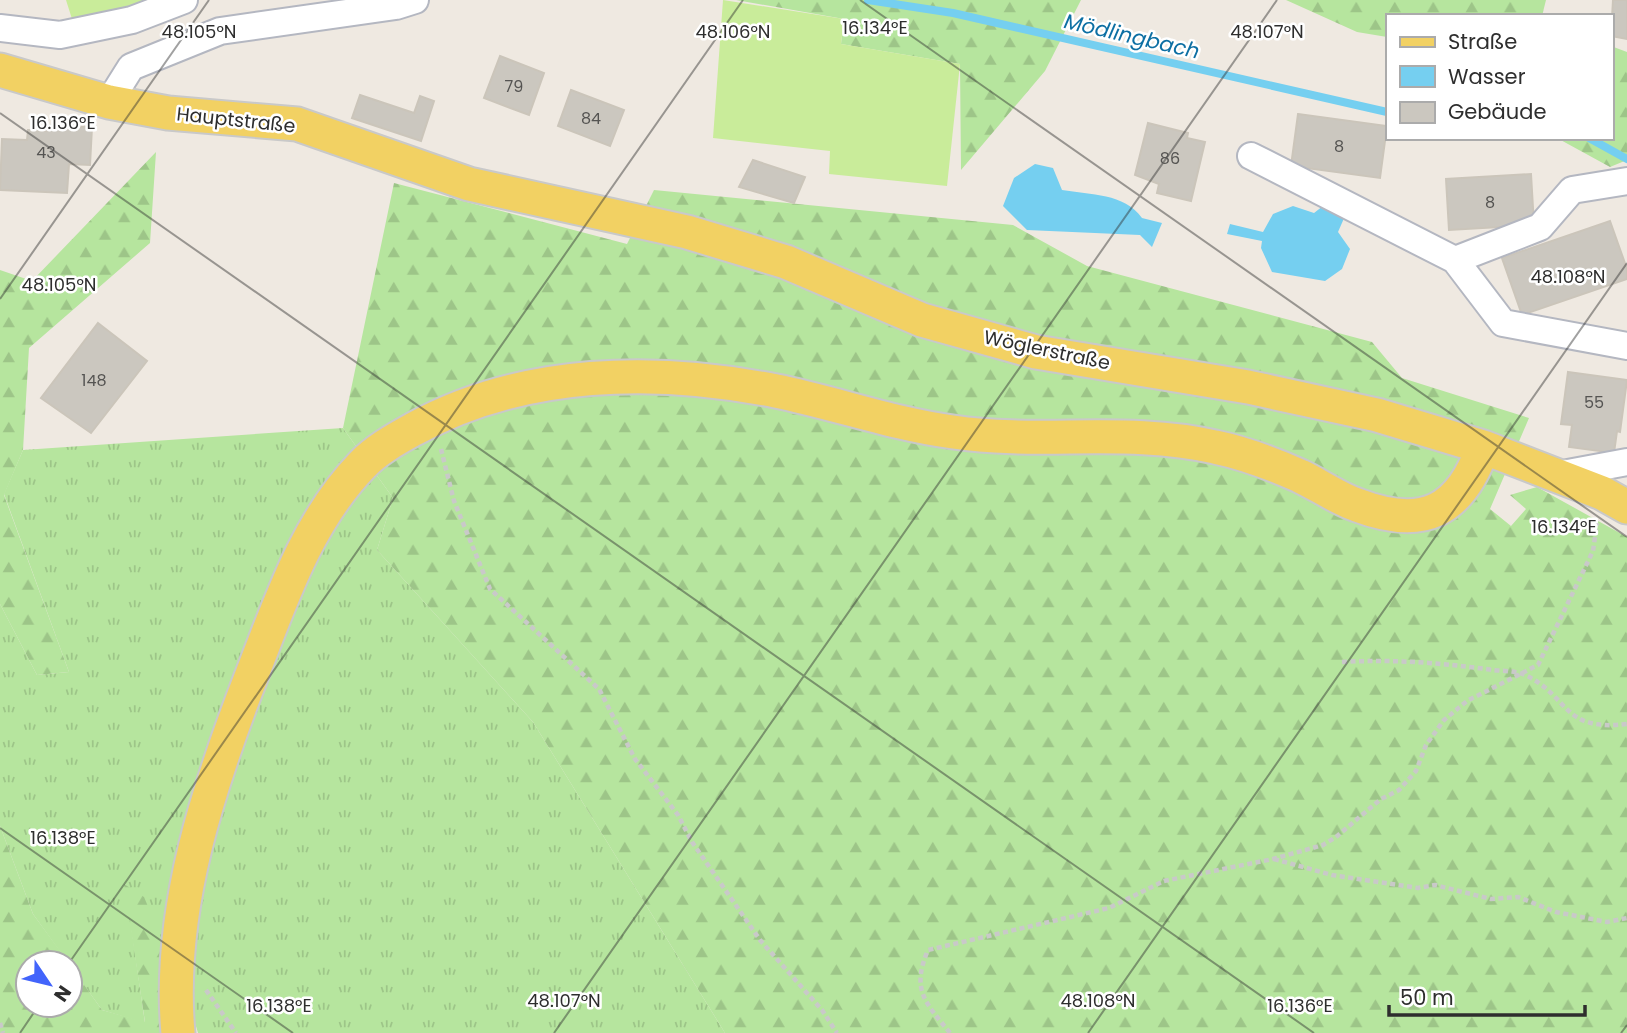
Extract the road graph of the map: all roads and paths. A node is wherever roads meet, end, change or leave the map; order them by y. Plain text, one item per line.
1 (184, 0) edge
2 (415, 0) edge
3 (0, 28) edge
4 (0, 70) edge
5 (109, 102) junction
6 (1251, 156) dead end
7 (1627, 181) edge
8 (469, 184) joint
9 (1455, 260) junction
10 (1627, 346) edge
11 (433, 419) junction
12 (1483, 447) junction
13 (1627, 462) edge
14 (1557, 475) junction
15 (1615, 500) edge
16 (1342, 662) dead end
17 (1524, 674) junction
18 (1627, 724) edge
19 (1273, 859) junction
20 (1627, 918) edge
21 (0, 1023) edge
22 (3, 1033) edge
23 (177, 1033) edge
24 (837, 1033) edge
25 (950, 1033) edge

1 - 3 street
2 - 5 street
4 - 5 main road, Hauptstraße
5 - 8 main road, Hauptstraße
6 - 9 street
7 - 9 street
8 - 12 main road, Wöglerstraße
9 - 10 street
11 - 12 main road
11 - 23 main road
11 - 24 path
12 - 14 main road, Wöglerstraße
13 - 14 street
14 - 15 main road, Wöglerstraße
15 - 17 path
16 - 17 path
17 - 18 path
17 - 19 path
19 - 20 path
19 - 25 path
21 - 22 path

